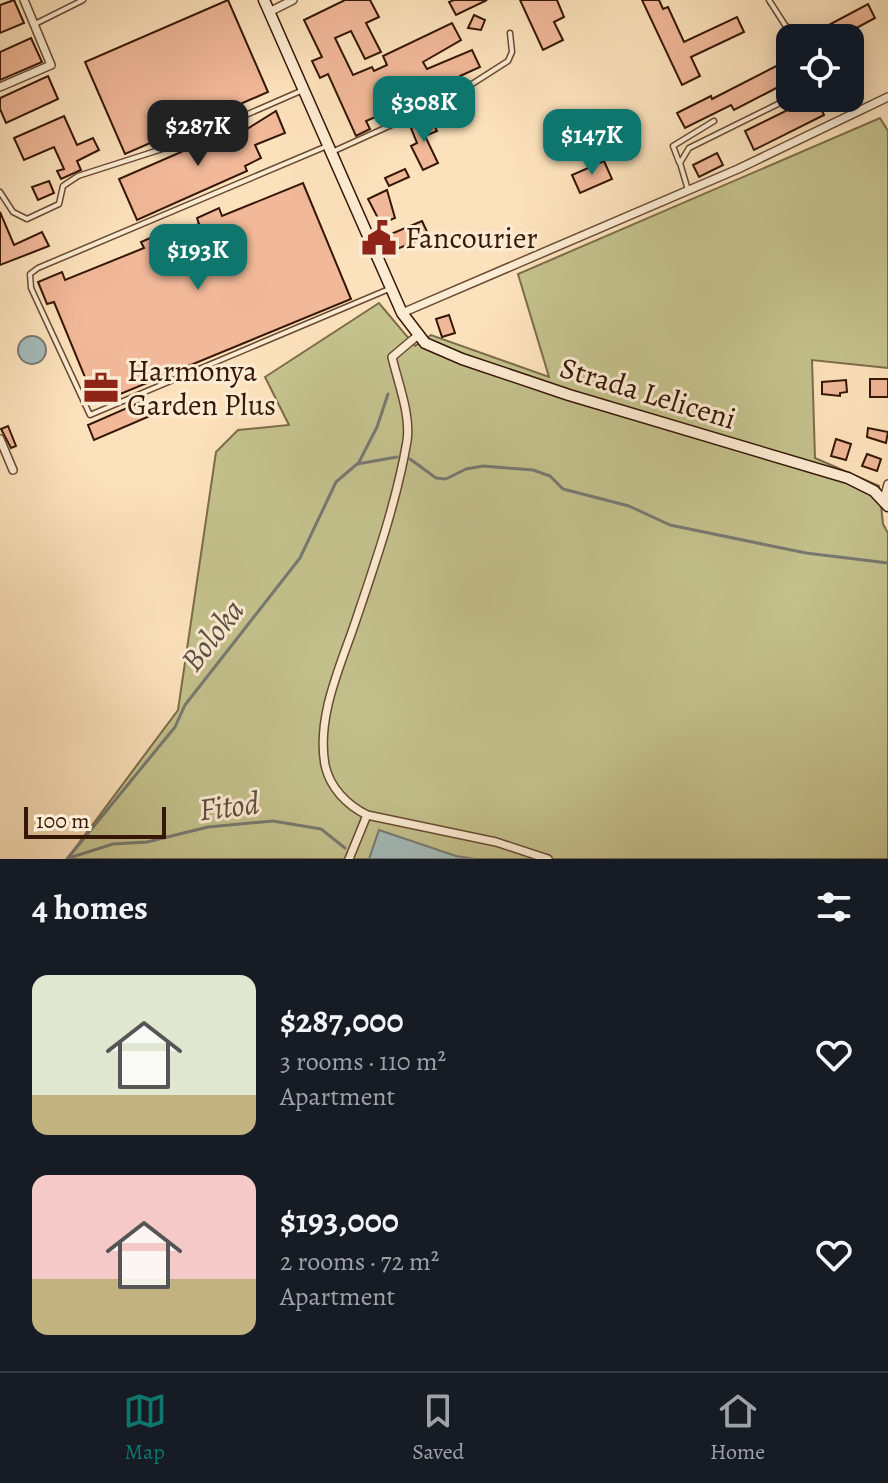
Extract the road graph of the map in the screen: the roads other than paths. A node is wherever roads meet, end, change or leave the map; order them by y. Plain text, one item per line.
1 (24, 0) edge
2 (83, 0) edge
3 (264, 0) edge
4 (293, 0) edge
5 (769, 0) edge
6 (269, 12) junction
7 (35, 24) junction
8 (784, 24) edge
9 (510, 33) dead end
10 (0, 87) edge
11 (303, 90) junction
12 (888, 97) edge
13 (776, 105) edge
14 (855, 113) joint
15 (714, 121) dead end
16 (329, 149) junction
17 (680, 163) junction
18 (688, 190) junction
19 (0, 192) edge
20 (391, 288) junction
21 (402, 313) junction
22 (417, 336) junction
23 (0, 439) edge
24 (13, 470) dead end
25 (888, 484) edge
26 (886, 502) edge
27 (367, 815) junction
28 (349, 859) edge
29 (548, 859) edge

1 - 7 street
2 - 7 lane
3 - 6 main road, Strada Leliceni
4 - 6 street
5 - 8 lane
6 - 11 main road, Strada Leliceni
7 - 10 street
9 - 16 lane
11 - 16 main road, Strada Leliceni
11 - 19 lane
12 - 14 street
13 - 17 lane
14 - 18 street
15 - 17 lane
16 - 20 main road, Strada Leliceni
16 - 20 lane
17 - 18 lane
18 - 21 street
20 - 21 main road, Strada Leliceni
21 - 22 main road, Strada Leliceni
22 - 26 main road, Strada Leliceni
22 - 27 street
23 - 24 street
25 - 26 street
27 - 28 street
27 - 29 street

